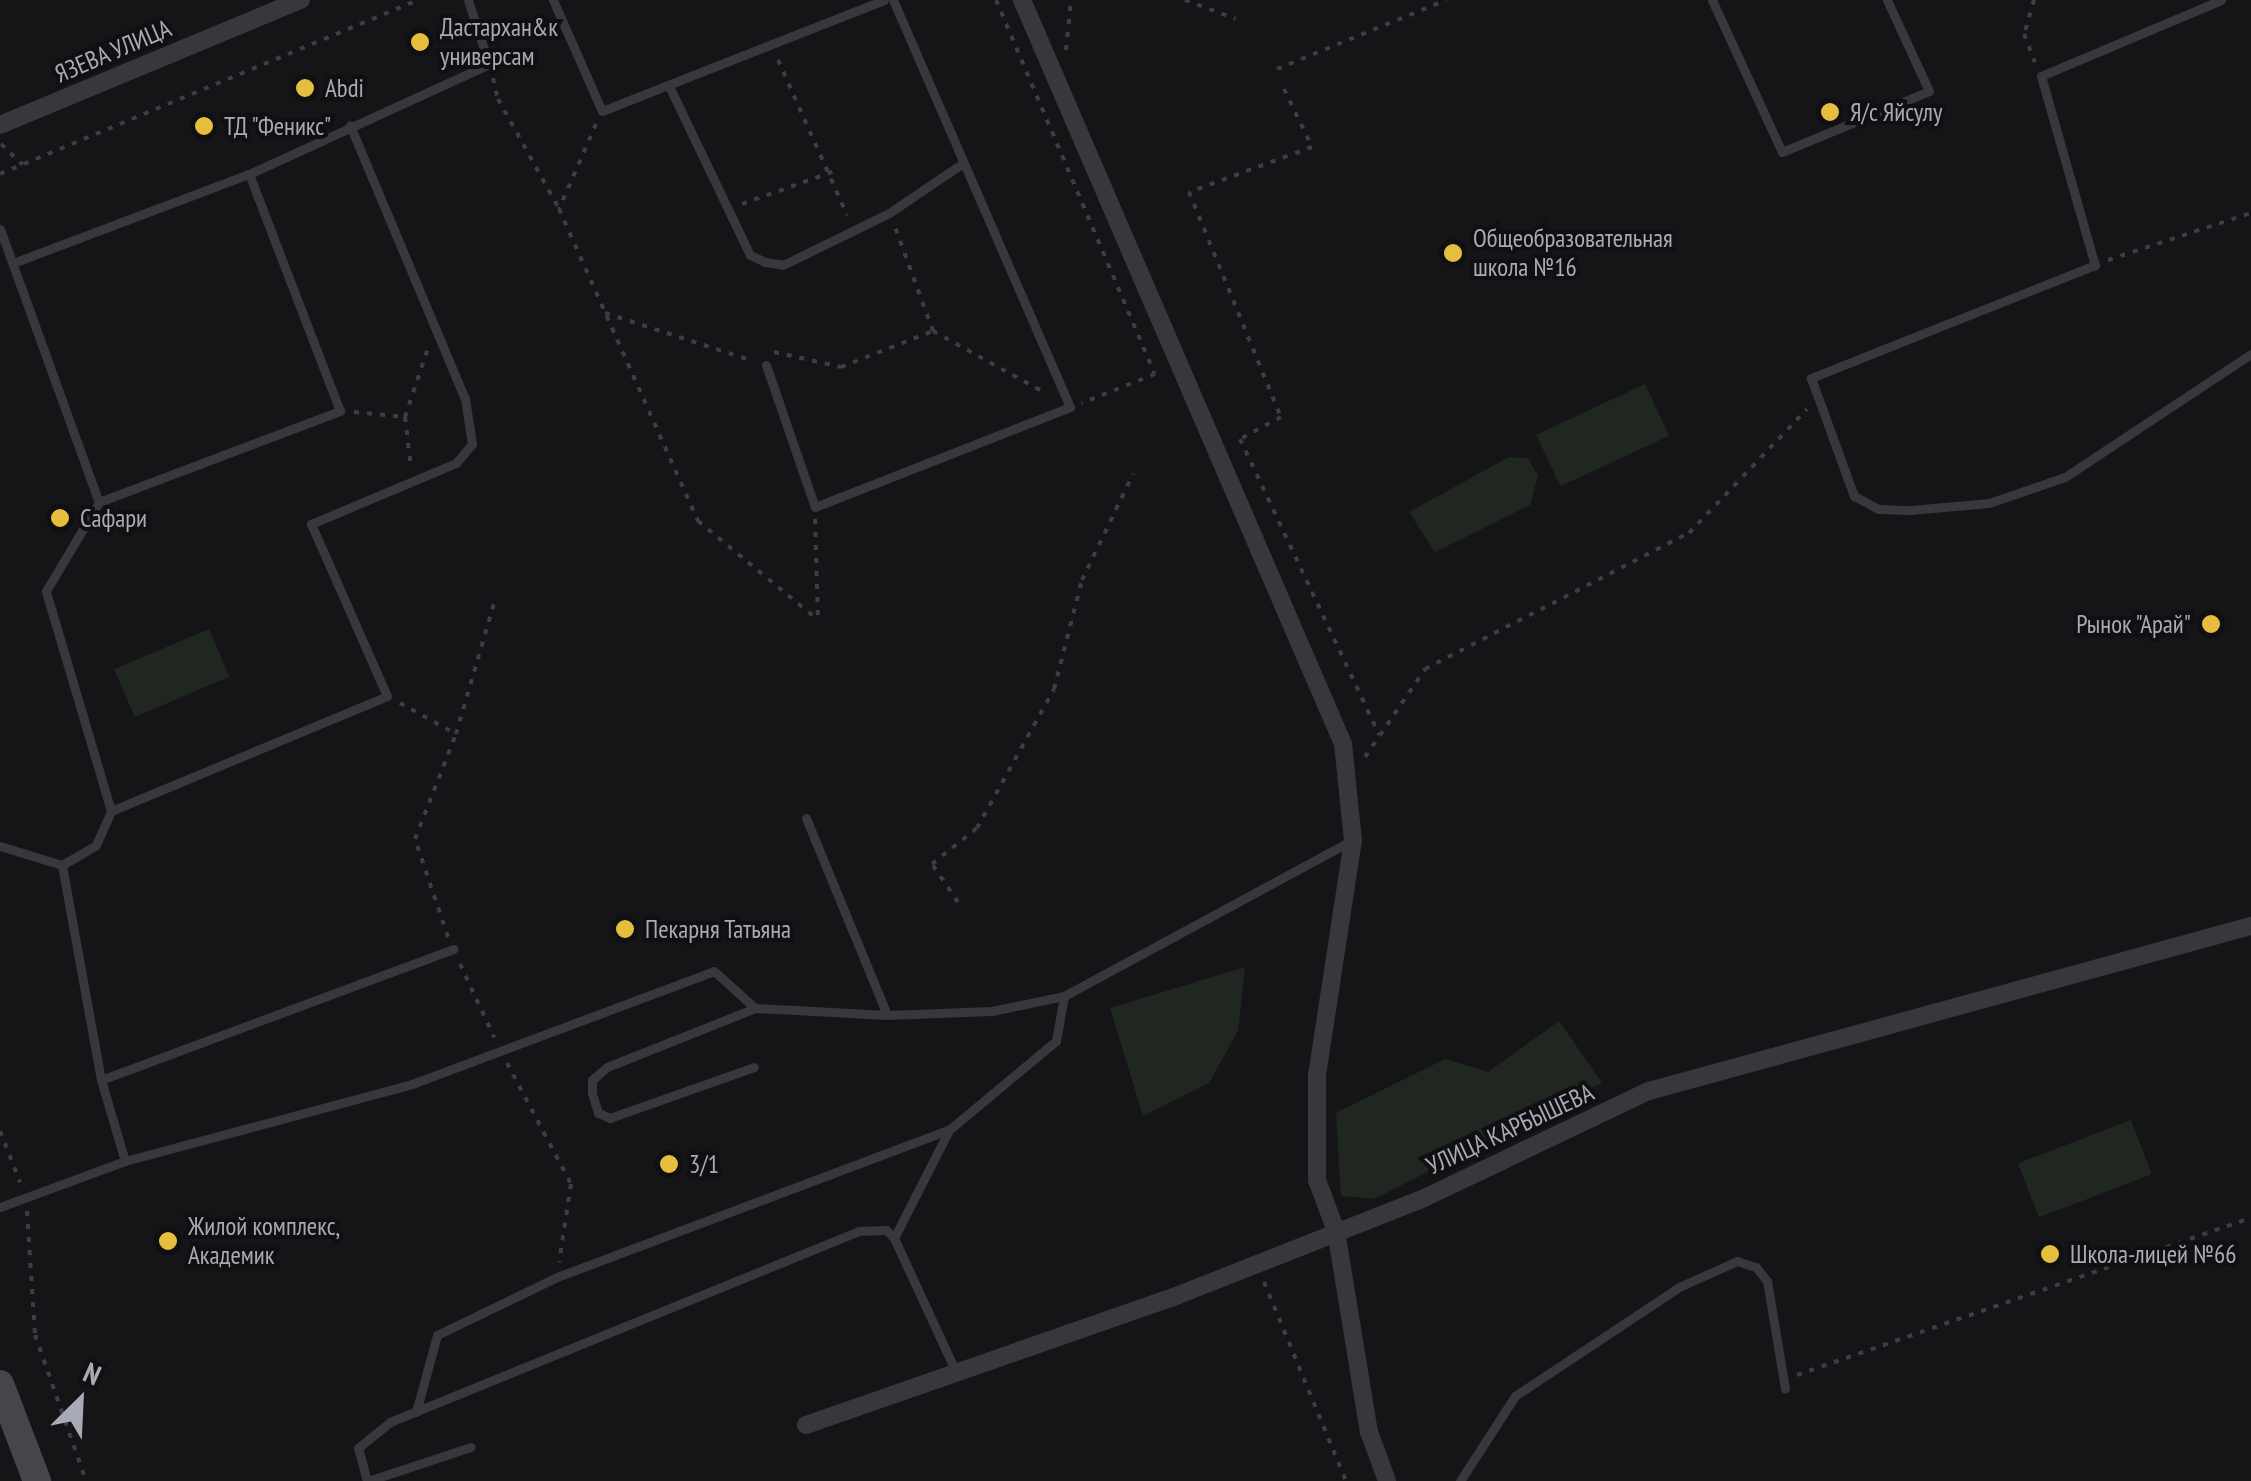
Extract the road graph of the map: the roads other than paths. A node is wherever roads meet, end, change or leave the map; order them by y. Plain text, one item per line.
1 (300, 0) edge
2 (468, 0) edge
3 (553, 0) edge
4 (884, 0) edge
5 (893, 0) edge
6 (1022, 0) edge
7 (1712, 0) edge
8 (1887, 0) edge
9 (2222, 0) edge
10 (670, 88) junction
11 (0, 125) edge
12 (350, 125) junction
13 (963, 163) junction
14 (249, 174) junction
15 (0, 229) edge
16 (13, 262) junction
17 (2251, 354) edge
18 (766, 365) road end
19 (98, 502) junction
20 (111, 811) junction
21 (806, 818) dead end
22 (1353, 840) junction
23 (0, 846) edge
24 (62, 865) junction
25 (2251, 926) edge
26 (452, 949) road end
27 (1064, 996) junction
28 (755, 1008) junction
29 (886, 1015) junction
30 (754, 1067) dead end
31 (101, 1080) junction
32 (948, 1130) junction
33 (125, 1161) junction
34 (0, 1207) edge
35 (1336, 1231) junction
36 (894, 1238) junction
37 (956, 1372) junction
38 (1784, 1384) road end
39 (0, 1385) edge
40 (416, 1412) junction
41 (806, 1425) dead end
42 (471, 1447) dead end
43 (37, 1481) edge
44 (368, 1481) edge
45 (1387, 1481) edge
46 (1460, 1481) edge

1 - 11 street, ЯЗЕВА УЛИЦА
2 - 12 lane
3 - 10 lane
4 - 10 lane
5 - 13 lane
6 - 22 street
7 - 8 lane
9 - 17 lane
10 - 13 lane
12 - 14 lane
12 - 20 lane
13 - 18 lane
14 - 16 lane
14 - 19 lane
15 - 16 lane
16 - 19 lane
19 - 20 lane
20 - 24 lane
21 - 29 lane
22 - 27 lane
22 - 35 street
23 - 24 lane
24 - 31 lane
25 - 35 street, УЛИЦА КАРБЫШЕВА
26 - 31 lane
27 - 29 lane
27 - 32 lane
28 - 29 lane
28 - 30 lane
28 - 33 lane
31 - 33 lane
32 - 36 lane
32 - 40 lane
33 - 34 lane
35 - 37 street, УЛИЦА КАРБЫШЕВА
35 - 45 street
36 - 37 lane
36 - 40 lane
37 - 41 street, УЛИЦА КАРБЫШЕВА
38 - 46 lane
39 - 43 main road
40 - 44 lane
42 - 44 lane

